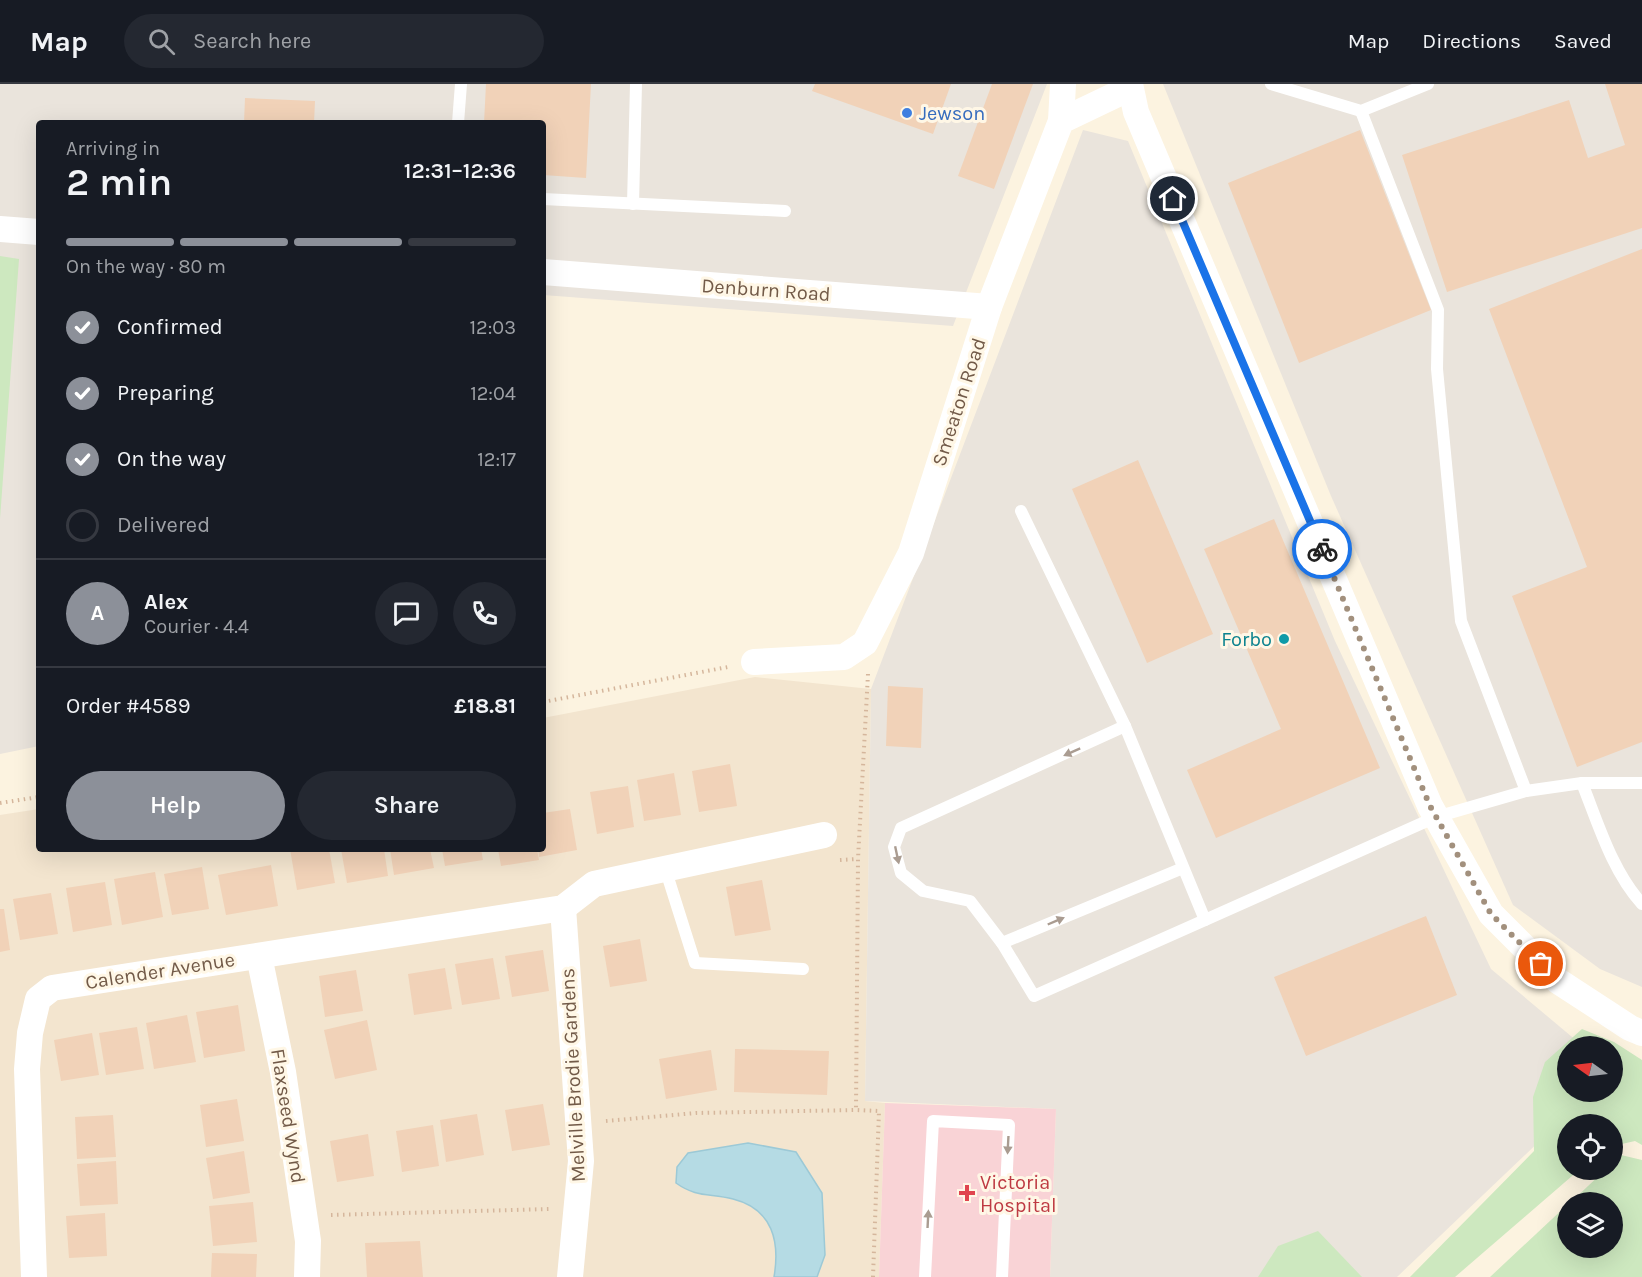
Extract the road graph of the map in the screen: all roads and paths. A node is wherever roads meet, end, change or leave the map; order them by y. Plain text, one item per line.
1 (460, 84) edge
2 (636, 84) edge
3 (1063, 84) edge
4 (1271, 84) edge
5 (1428, 84) edge
6 (1130, 86) edge
7 (1361, 111) junction
8 (458, 120) edge
9 (1061, 122) junction
10 (546, 199) edge
11 (633, 204) junction
12 (785, 211) dead end
13 (0, 229) edge
14 (36, 232) edge
15 (546, 272) edge
16 (989, 307) junction
17 (1021, 512) dead end
18 (865, 644) junction
19 (754, 662) joint
20 (546, 701) edge
21 (1125, 726) junction
22 (1582, 783) junction
23 (1642, 783) edge
24 (1526, 791) junction
25 (36, 797) edge
26 (0, 803) edge
27 (1436, 817) junction
28 (824, 836) dead end
29 (665, 868) junction
30 (1183, 868) junction
31 (1642, 904) edge
32 (562, 908) junction
33 (1205, 920) junction
34 (1002, 944) junction
35 (259, 956) junction
36 (802, 969) dead end
37 (1642, 1033) edge
38 (856, 1110) junction
39 (578, 1124) junction
40 (576, 1208) junction
41 (304, 1215) junction
42 (34, 1277) edge
43 (307, 1277) edge
44 (570, 1277) edge
45 (873, 1277) edge
46 (925, 1277) edge
47 (1002, 1277) edge

1 - 8 lane
2 - 11 lane
3 - 9 street, Smeaton Road
4 - 7 lane
5 - 7 lane
6 - 9 street
6 - 27 street
7 - 24 lane
9 - 16 street, Smeaton Road
10 - 11 lane
11 - 12 lane
13 - 14 street
15 - 16 street, Denburn Road
16 - 18 street, Smeaton Road
17 - 21 lane
18 - 19 street
18 - 38 path
19 - 20 path
21 - 30 lane
21 -> 34 lane
22 - 23 lane
22 - 24 lane
22 - 31 lane
24 - 27 lane
25 - 26 path
27 - 33 lane
27 - 37 street
28 - 29 street
29 - 32 street
29 - 36 lane
30 - 33 lane
34 -> 30 lane
32 - 35 street, Calender Avenue
32 - 39 street, Melville Brodie Gardens
33 - 34 lane
35 - 41 street, Flaxseed Wynd
35 - 42 street, Calender Avenue
38 - 39 path
38 - 45 path
39 - 40 street, Melville Brodie Gardens
40 - 41 path
40 - 44 street, Melville Brodie Gardens
41 - 43 street, Flaxseed Wynd
46 -> 47 lane

